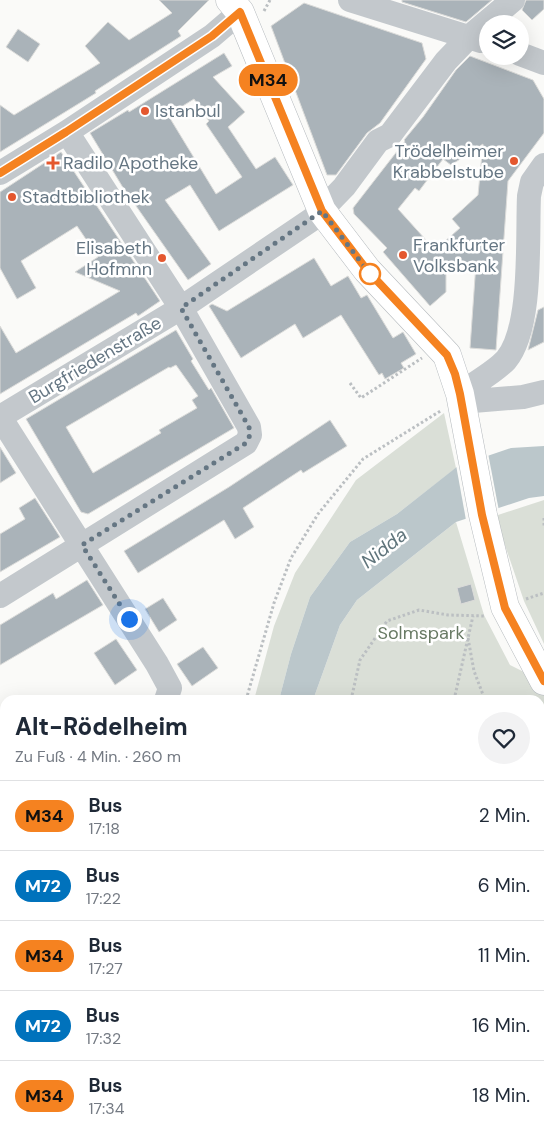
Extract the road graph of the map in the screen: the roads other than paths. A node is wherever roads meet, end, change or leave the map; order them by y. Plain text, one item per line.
1 (350, 0) edge
2 (514, 0) edge
3 (240, 4) edge
4 (478, 40) edge
5 (529, 57) edge
6 (544, 63) edge
7 (66, 132) junction
8 (544, 165) edge
9 (0, 173) edge
10 (322, 211) junction
11 (534, 294) edge
12 (181, 308) junction
13 (544, 392) edge
14 (462, 408) junction
15 (0, 417) edge
16 (82, 545) junction
17 (0, 596) edge
18 (544, 681) edge
19 (168, 695) edge

1 - 4 street
2 - 4 street, Burgfriedenstraße
3 - 7 street
3 - 10 main road
4 - 10 street, Burgfriedenstraße
5 - 6 street
7 - 9 street
7 - 12 street
8 - 11 street
10 - 12 street, Burgfriedenstraße
10 - 14 main road
11 - 14 street
12 - 15 street, Burgfriedenstraße
12 - 16 street
13 - 14 street
14 - 18 main road
15 - 16 street
16 - 17 street
16 - 19 street

